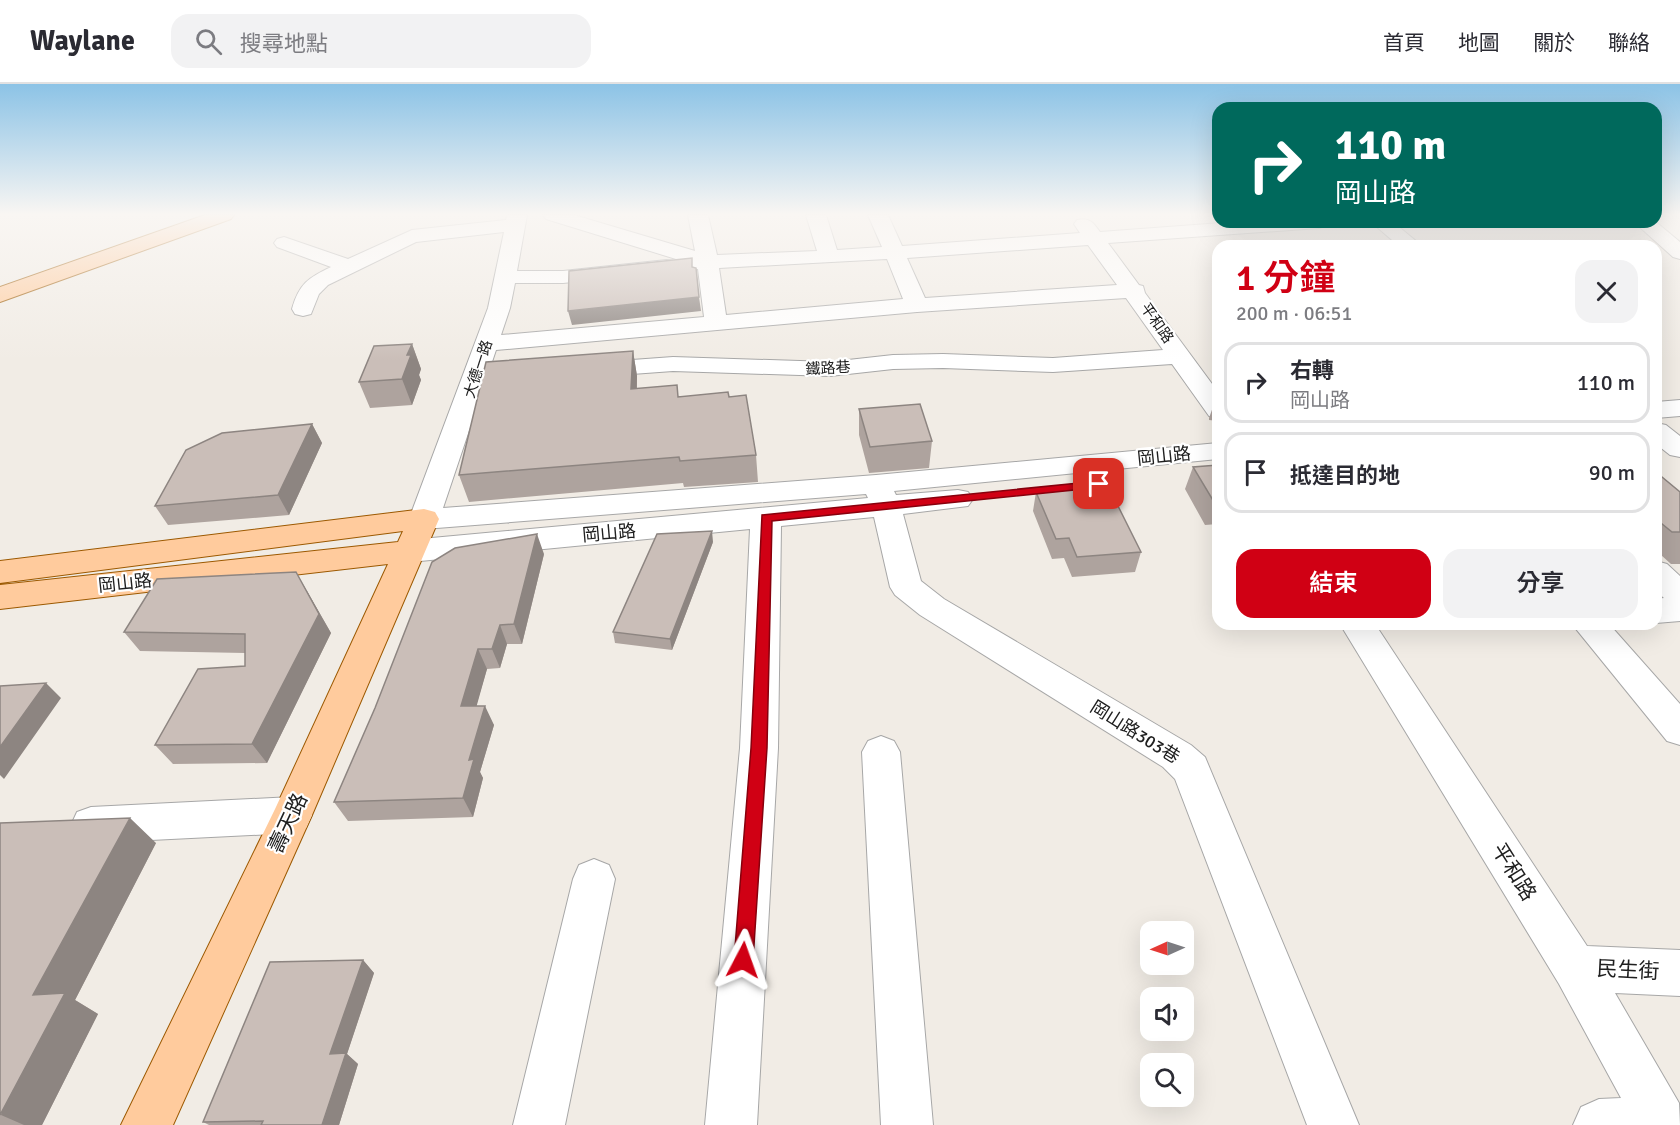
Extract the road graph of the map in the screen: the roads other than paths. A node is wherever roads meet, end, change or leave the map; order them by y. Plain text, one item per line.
1 (88, 264) edge
2 (342, 264) edge
3 (354, 264) edge
4 (508, 264) edge
5 (693, 264) edge
6 (708, 264) edge
7 (901, 264) edge
8 (1114, 264) edge
9 (349, 266) junction
10 (505, 277) junction
11 (1135, 291) junction
12 (0, 295) edge
13 (917, 306) junction
14 (303, 309) dead end
15 (716, 323) junction
16 (486, 344) junction
17 (1180, 356) junction
18 (568, 372) edge
19 (1212, 401) edge
20 (1680, 408) edge
21 (1662, 410) edge
22 (1680, 429) edge
23 (1662, 430) edge
24 (1662, 436) edge
25 (1680, 449) edge
26 (1212, 452) edge
27 (1212, 472) edge
28 (881, 495) junction
29 (766, 518) junction
30 (417, 535) junction
31 (1662, 578) edge
32 (5, 587) edge
33 (1680, 595) edge
34 (1680, 609) edge
35 (1662, 610) edge
36 (1361, 630) edge
37 (1594, 630) edge
38 (1680, 730) edge
39 (880, 752) dead end
40 (292, 815) junction
41 (60, 826) edge
42 (594, 879) dead end
43 (1575, 968) junction
44 (1680, 972) edge
45 (1662, 1123) edge
46 (147, 1125) edge
47 (539, 1125) edge
48 (731, 1125) edge
49 (907, 1125) edge
50 (1333, 1125) edge
51 (1599, 1125) edge

1 - 12 main road
2 - 9 street
3 - 9 street
4 - 10 street, 大德一路
5 - 10 street
6 - 15 street
7 - 13 street
8 - 11 street, 平和路
9 - 14 street
10 - 16 street, 大德一路
11 - 13 street
11 - 17 street, 平和路
13 - 15 street
15 - 16 street
16 - 30 street, 大德一路
17 - 18 street, 鐵路巷
17 - 19 street, 平和路
20 - 21 street
22 - 23 street
24 - 25 street
26 - 28 street, 岡山路
27 - 28 street, 岡山路
28 - 29 street, 岡山路
28 - 30 street, 岡山路
28 - 50 street, 岡山路303巷
29 - 30 street, 岡山路
29 - 48 street
30 - 32 main road, 岡山路
30 - 40 main road, 壽天路
31 - 33 street
34 - 35 street
36 - 43 street, 平和路
37 - 38 street
39 - 49 street
40 - 41 street
40 - 46 main road, 壽天路
42 - 47 street
43 - 44 street, 民生街
43 - 45 street, 平和路
45 - 51 street

